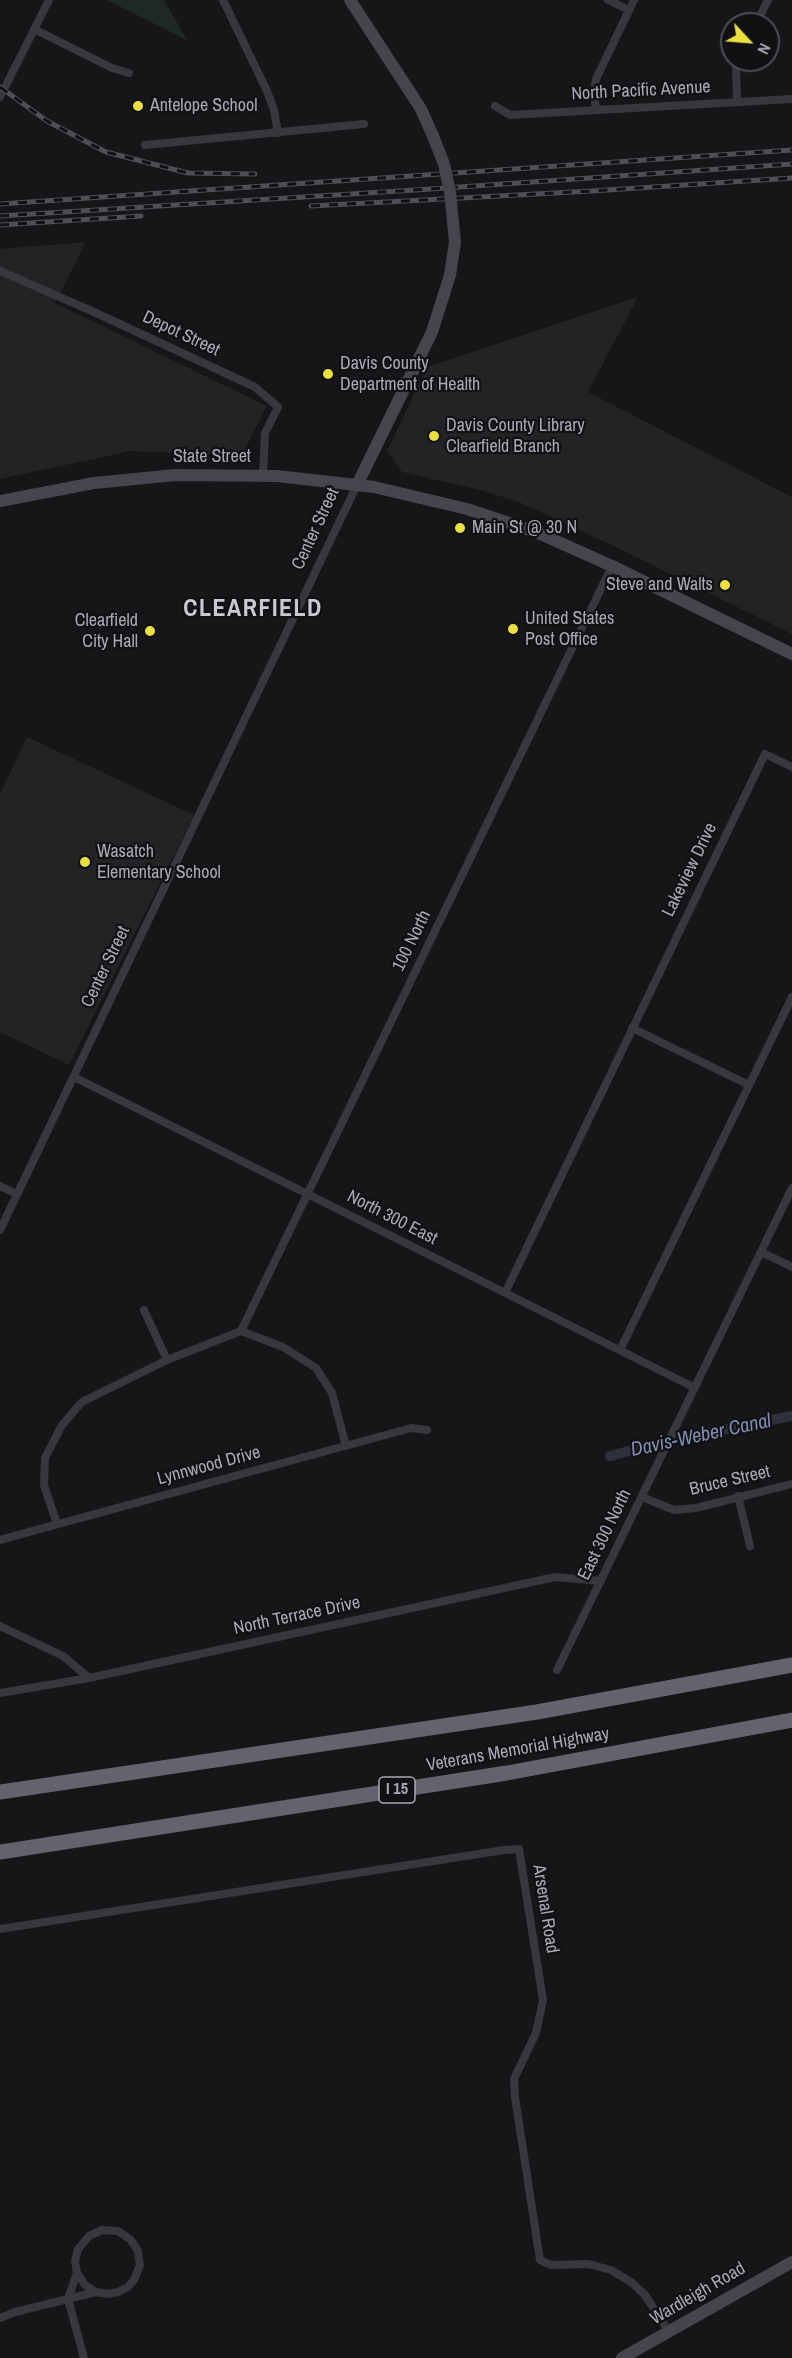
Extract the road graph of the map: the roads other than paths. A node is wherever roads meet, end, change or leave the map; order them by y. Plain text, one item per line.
1 (49, 0) edge
2 (223, 0) edge
3 (350, 0) edge
4 (608, 0) edge
5 (634, 0) edge
6 (629, 10) junction
7 (34, 29) junction
8 (736, 72) edge
9 (129, 73) dead end
10 (0, 97) edge
11 (792, 99) edge
12 (737, 102) junction
13 (495, 106) dead end
14 (596, 110) junction
15 (364, 124) dead end
16 (278, 133) junction
17 (146, 145) dead end
18 (0, 271) edge
19 (263, 475) junction
20 (357, 485) junction
21 (0, 501) edge
22 (612, 566) junction
23 (792, 654) edge
24 (792, 767) edge
25 (792, 997) edge
26 (632, 1028) junction
27 (74, 1077) junction
28 (749, 1085) junction
29 (0, 1186) edge
30 (792, 1188) edge
31 (17, 1194) junction
32 (307, 1194) junction
33 (0, 1230) edge
34 (761, 1252) junction
35 (792, 1267) edge
36 (505, 1293) junction
37 (144, 1310) dead end
38 (241, 1331) junction
39 (620, 1350) junction
40 (167, 1360) junction
41 (695, 1388) junction
42 (427, 1430) dead end
43 (346, 1446) junction
44 (792, 1484) edge
45 (738, 1496) junction
46 (642, 1497) junction
47 (57, 1524) junction
48 (0, 1540) edge
49 (750, 1546) dead end
50 (601, 1581) junction
51 (0, 1626) edge
52 (792, 1665) edge
53 (557, 1670) dead end
54 (89, 1678) junction
55 (0, 1693) edge
56 (792, 1720) edge
57 (0, 1792) edge
58 (0, 1852) edge
59 (0, 1929) edge
60 (792, 2262) edge
61 (77, 2273) junction
62 (96, 2292) junction
63 (68, 2299) junction
64 (0, 2318) edge
65 (669, 2332) junction
66 (84, 2358) edge
67 (622, 2358) edge

1 - 7 street
2 - 16 street
3 - 20 main road, Center Street, bridge
4 - 6 street
5 - 6 street
6 - 14 street
7 - 9 street
7 - 10 street
8 - 12 street
11 - 12 street, North Pacific Avenue
12 - 14 street, North Pacific Avenue
13 - 14 street, North Pacific Avenue
15 - 16 street
16 - 17 street
18 - 19 street, Depot Street
19 - 20 main road, State Street
19 - 21 main road, State Street
20 - 22 main road, State Street
20 - 27 street, Center Street
22 - 23 main road, State Street
22 - 32 street, 100 North
24 - 26 street, Lakeview Drive
25 - 28 street
26 - 28 street
26 - 36 street, Lakeview Drive
27 - 31 street, Center Street
27 - 32 street, North 300 East
28 - 39 street
29 - 31 street
30 - 34 street, East 300 North
31 - 33 street, Center Street
32 - 36 street, North 300 East
32 - 38 street, 100 North
34 - 35 street
34 - 41 street, East 300 North
36 - 39 street, North 300 East
37 - 40 street
38 - 40 street
38 - 43 street
39 - 41 street, North 300 East
40 - 47 street
41 - 46 street, East 300 North
42 - 43 street, Lynnwood Drive
43 - 47 street, Lynnwood Drive
44 - 45 street, Bruce Street
45 - 46 street, Bruce Street
45 - 49 street
46 - 50 street, East 300 North
47 - 48 street, Lynnwood Drive
50 - 53 street, East 300 North
50 - 54 street, North Terrace Drive
51 - 54 street
52 - 57 highway, Veterans Memorial Highway
54 - 55 street, North Terrace Drive
56 - 58 highway, Veterans Memorial Highway / I 15
59 - 65 street, Arsenal Road
60 - 65 main road, Wardleigh Road
61 - 62 street
61 - 62 street
61 - 63 street
62 - 63 street
63 - 64 street
63 - 66 street
65 - 67 main road, Wardleigh Road

